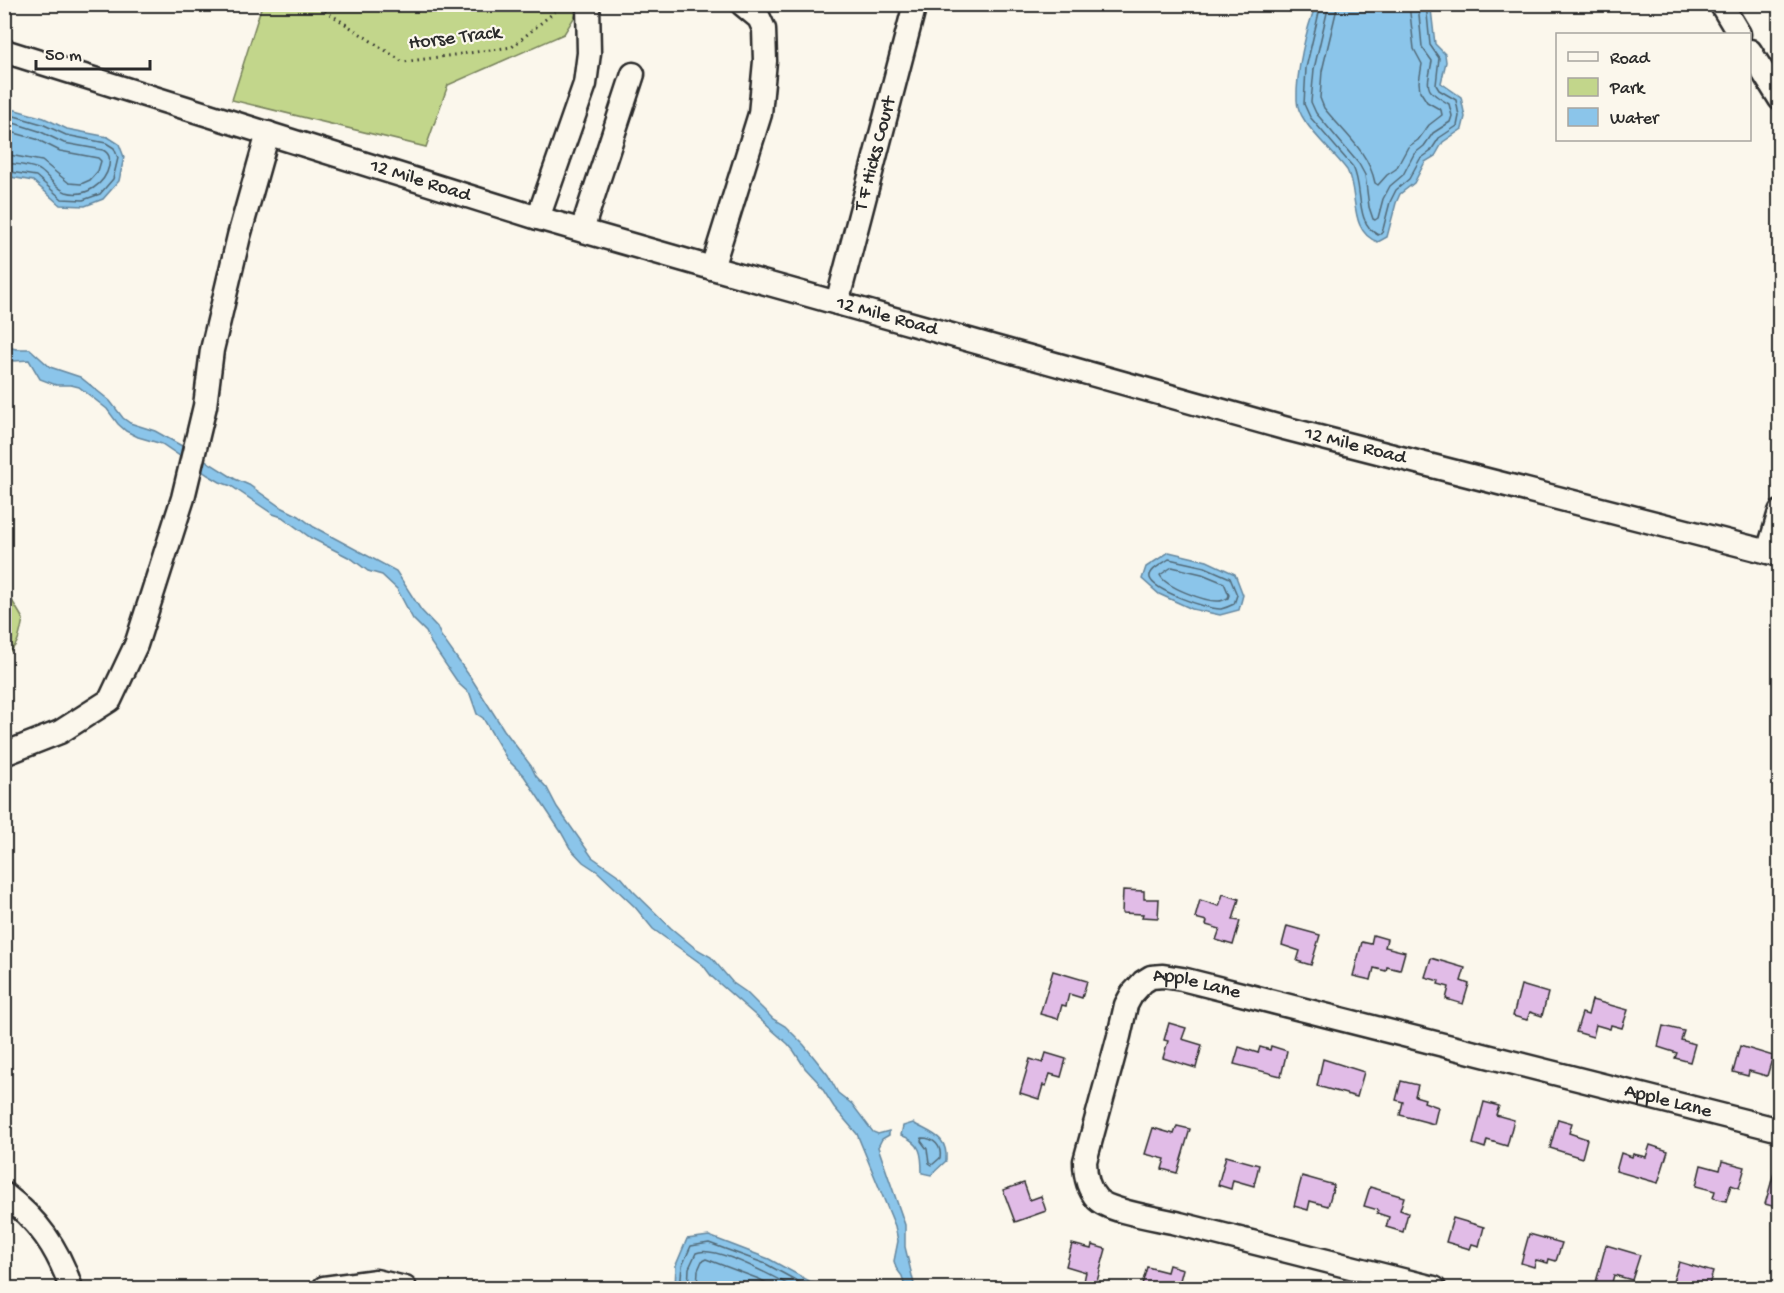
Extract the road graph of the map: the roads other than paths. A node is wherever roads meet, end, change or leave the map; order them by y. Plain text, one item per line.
1 (588, 4) edge
2 (742, 4) edge
3 (915, 4) edge
4 (1721, 4) edge
5 (1739, 33) edge
6 (4, 51) edge
7 (1751, 54) edge
8 (633, 74) dead end
9 (1779, 99) edge
10 (268, 133) junction
11 (538, 218) junction
12 (582, 230) junction
13 (712, 268) junction
14 (837, 303) junction
15 (1779, 512) edge
16 (1774, 554) edge
17 (4, 754) edge
18 (1779, 1130) edge
19 (4, 1194) edge
20 (1391, 1283) edge
21 (71, 1288) edge
22 (324, 1288) edge
23 (405, 1288) edge
24 (1434, 1288) edge

1 - 11 street
2 - 13 street
3 - 14 street, T F Hicks Court
4 - 5 street
6 - 10 street, 12 Mile Road
7 - 9 street
8 - 12 street
10 - 11 street, 12 Mile Road
10 - 17 street
11 - 12 street, 12 Mile Road
12 - 13 street, 12 Mile Road
13 - 14 street, 12 Mile Road
14 - 16 street, 12 Mile Road
15 - 16 street
18 - 20 street, Apple Lane
19 - 21 street
20 - 24 street, Apple Lane
22 - 23 street

